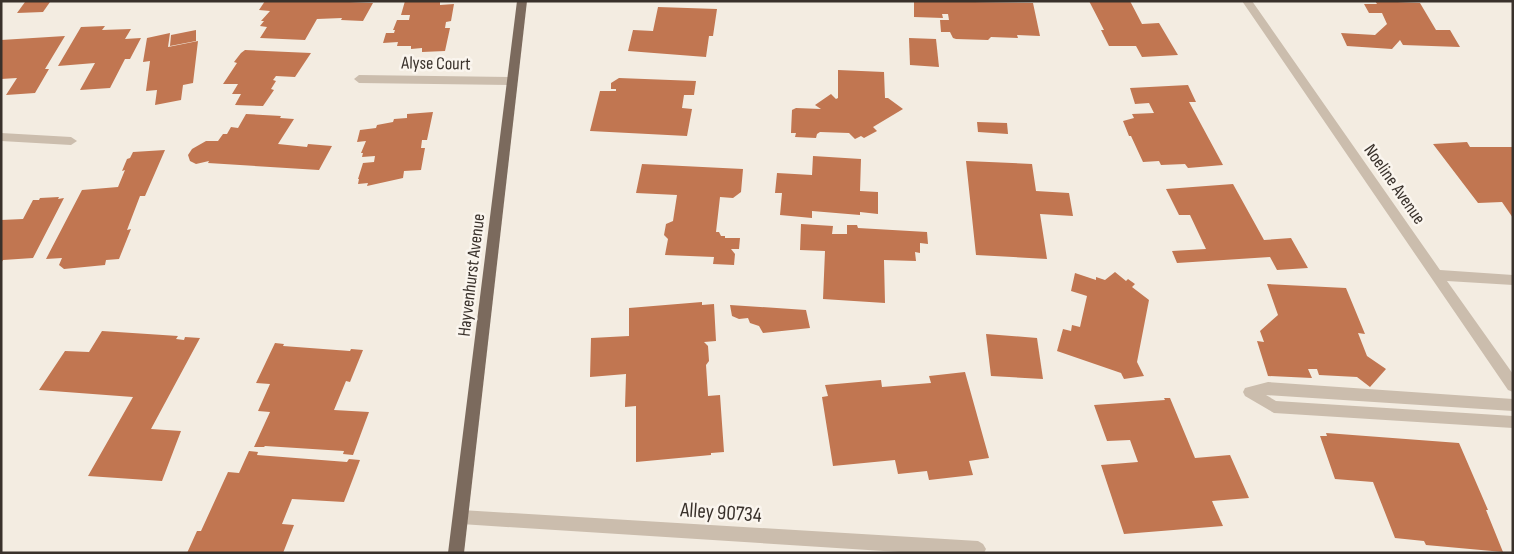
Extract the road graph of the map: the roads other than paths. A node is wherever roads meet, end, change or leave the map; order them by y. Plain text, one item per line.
1 (522, 1) edge
2 (1248, 1) edge
3 (359, 79) dead end
4 (512, 81) junction
5 (1, 137) edge
6 (71, 141) dead end
7 (1436, 275) junction
8 (1513, 280) edge
9 (1513, 386) edge
10 (1513, 405) edge
11 (1513, 422) edge
12 (461, 517) junction
13 (978, 549) dead end
14 (456, 553) edge

1 - 4 main road, Hayvenhurst Avenue
2 - 7 street, Noeline Avenue
3 - 4 street, Alyse Court
4 - 12 main road, Hayvenhurst Avenue
5 - 6 street
7 - 8 street
7 - 9 street, Noeline Avenue
10 - 11 street
12 - 13 street, Alley 90734
12 - 14 main road, Hayvenhurst Avenue

